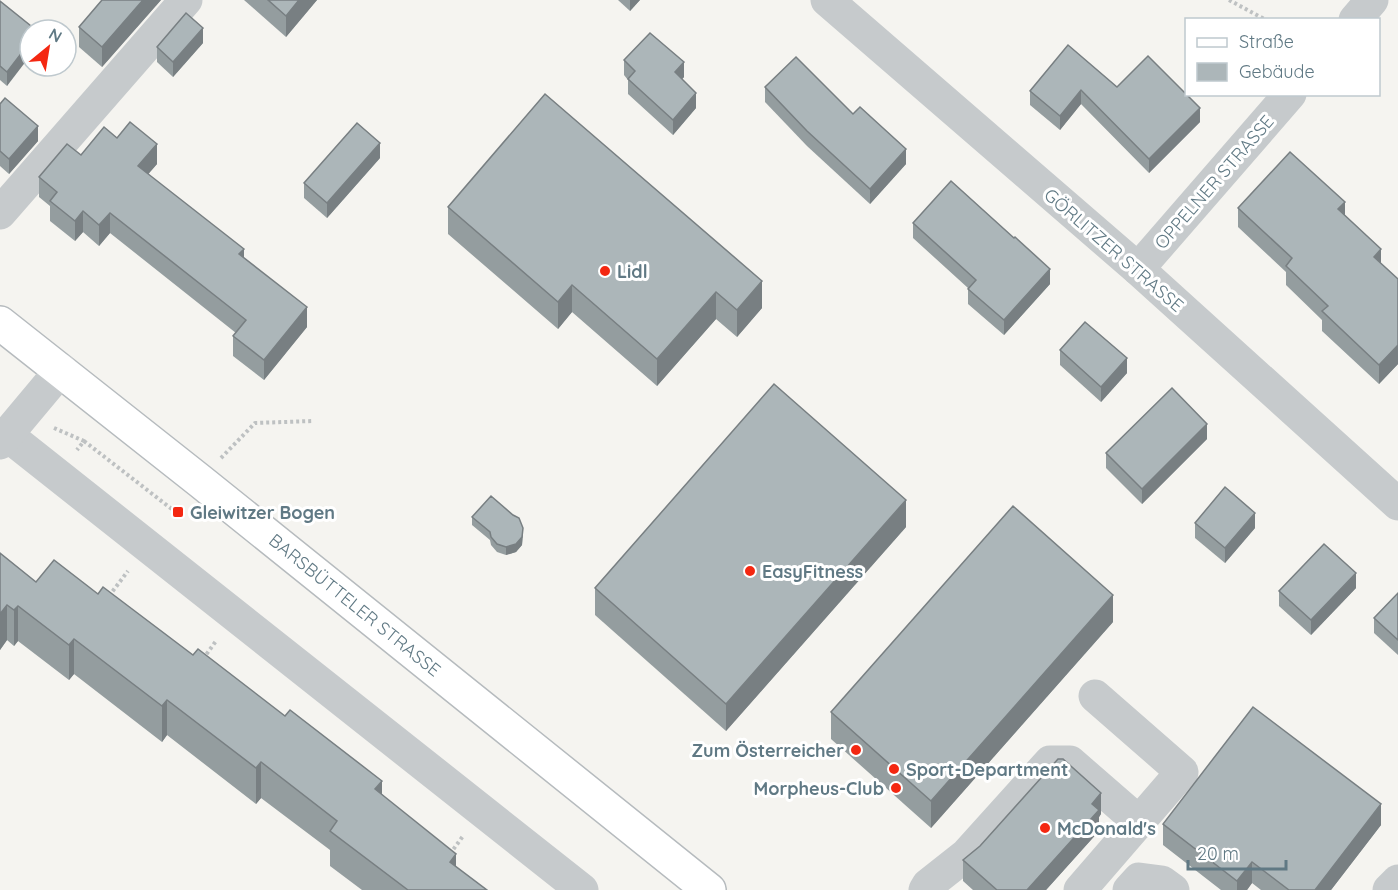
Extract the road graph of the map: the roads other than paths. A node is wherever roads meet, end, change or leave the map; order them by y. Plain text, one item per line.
1 (186, 0) edge
2 (827, 0) edge
3 (1372, 0) edge
4 (1357, 18) edge
5 (1288, 96) edge
6 (0, 213) edge
7 (1138, 269) junction
8 (0, 323) edge
9 (61, 370) junction
10 (3, 439) edge
11 (1398, 504) edge
12 (1095, 696) dead end
13 (1139, 822) junction
14 (1398, 881) edge
15 (582, 890) edge
16 (709, 890) edge
17 (925, 890) edge
18 (1080, 890) edge
19 (1129, 890) edge
20 (1173, 890) edge
21 (1389, 890) edge

1 - 6 street
2 - 7 street, GÖRLITZER STRASSE
3 - 4 street
5 - 7 street, OPPELNER STRASSE
7 - 11 street, GÖRLITZER STRASSE
8 - 9 main road, BARSBÜTTELER STRASSE
9 - 10 street
9 - 16 main road, BARSBÜTTELER STRASSE
10 - 15 street
12 - 13 street
13 - 17 street
13 - 18 street
14 - 21 street
19 - 20 street

